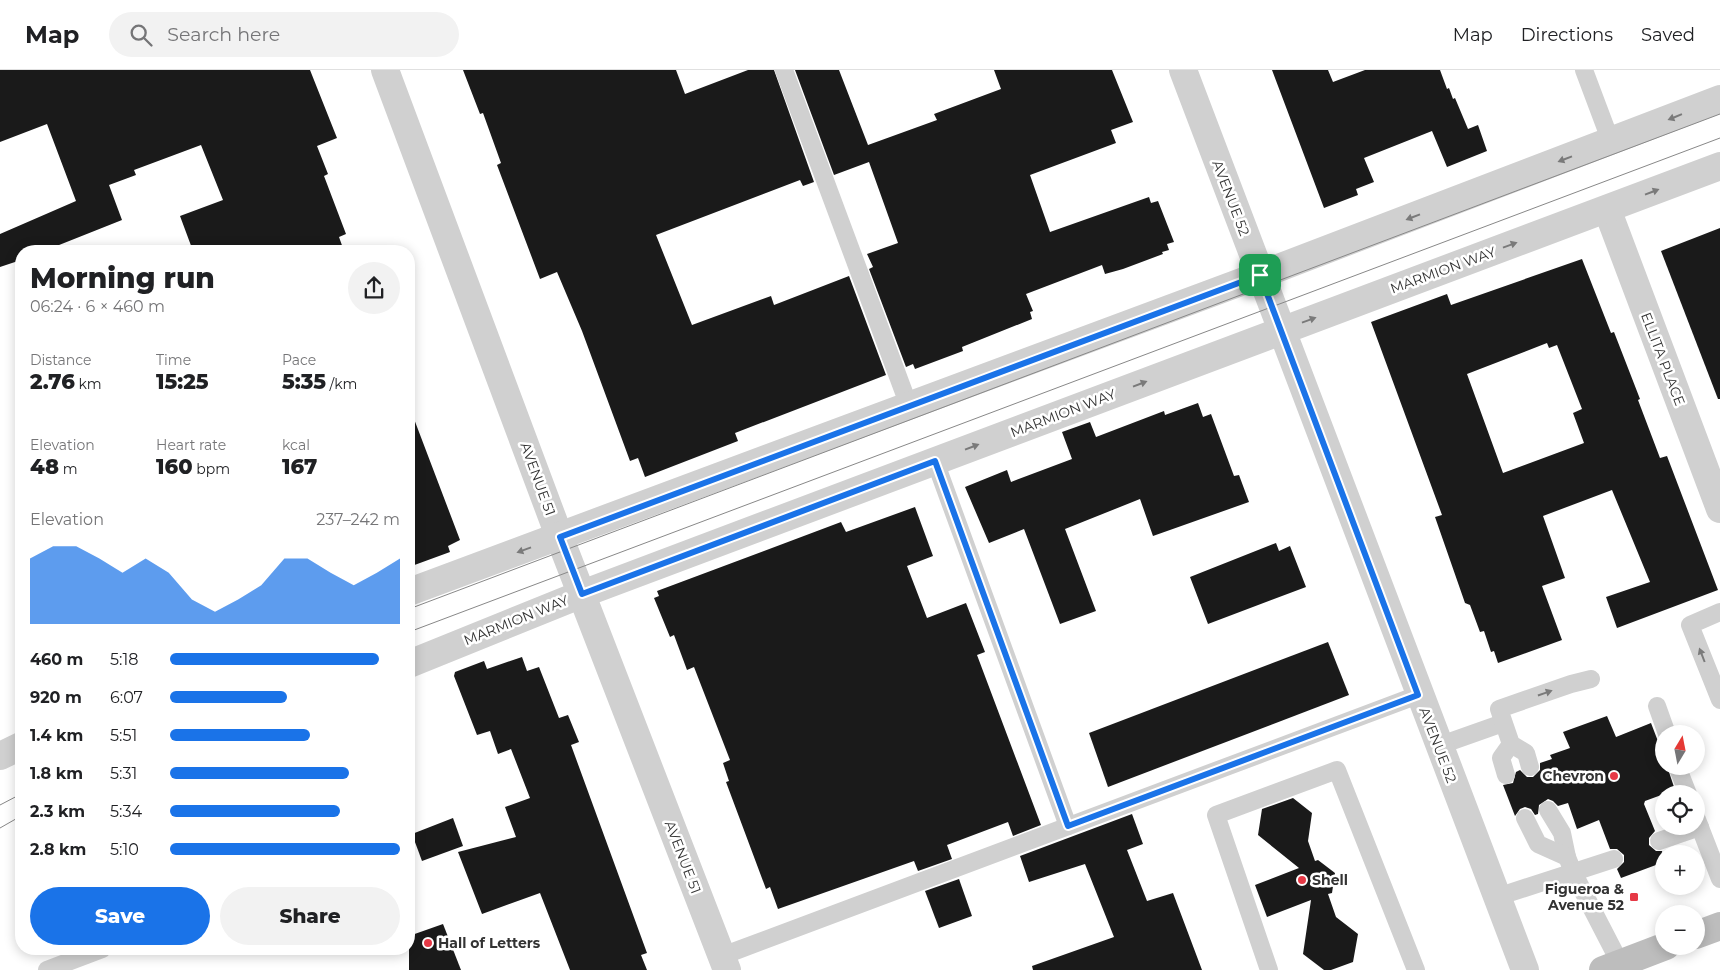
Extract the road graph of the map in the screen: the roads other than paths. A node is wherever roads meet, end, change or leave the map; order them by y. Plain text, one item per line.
1 (385, 70) edge
2 (784, 70) edge
3 (1183, 70) edge
4 (1584, 70) edge
5 (1720, 99) edge
6 (1611, 142) junction
7 (1720, 166) edge
8 (1607, 209) junction
9 (1260, 275) junction
10 (1282, 330) junction
11 (909, 406) junction
12 (935, 461) junction
13 (1720, 509) edge
14 (560, 537) junction
15 (415, 590) edge
16 (582, 594) junction
17 (1720, 612) edge
18 (415, 662) edge
19 (1591, 679) dead end
20 (1418, 695) junction
21 (1720, 700) edge
22 (1657, 706) dead end
23 (1501, 716) junction
24 (1663, 725) edge
25 (1511, 744) junction
26 (1438, 746) junction
27 (15, 749) edge
28 (0, 756) edge
29 (1530, 766) dead end
30 (1506, 775) dead end
31 (1548, 810) dead end
32 (1526, 818) dead end
33 (1068, 826) junction
34 (1671, 835) edge
35 (1703, 835) edge
36 (1659, 841) dead end
37 (1614, 859) dead end
38 (1570, 865) junction
39 (1720, 879) edge
40 (1497, 897) junction
41 (1720, 926) edge
42 (1705, 932) edge
43 (1655, 950) edge
44 (86, 955) edge
45 (724, 963) edge
46 (1612, 967) edge
47 (46, 970) edge
48 (1269, 970) edge
49 (1416, 970) edge
50 (1525, 970) edge

1 - 14 street, AVENUE 51
2 - 11 lane
3 - 9 street, AVENUE 52
4 - 6 lane
5 -> 6 street
6 -> 9 street
8 -> 7 street, MARMION WAY
10 -> 8 street, MARMION WAY
8 - 13 street, ELLITA PLACE
9 - 10 street, AVENUE 52
9 - 11 street
12 -> 10 street, MARMION WAY
10 - 20 street, AVENUE 52
11 - 14 street
12 - 16 street, MARMION WAY
12 - 33 lane
14 -> 15 street
14 - 16 street, AVENUE 51
16 - 18 street, MARMION WAY
16 - 45 street, AVENUE 51
21 -> 17 lane
23 -> 19 lane
20 - 26 street, AVENUE 52
20 - 33 lane
22 - 24 lane
23 - 25 lane
23 - 26 lane
25 - 29 lane
25 - 30 lane
26 - 40 street, AVENUE 52
27 - 28 street
31 - 38 lane
32 - 38 lane
33 - 45 lane
34 - 36 lane
35 - 39 lane
37 - 38 lane
38 - 40 lane
38 - 46 lane
40 - 50 street, AVENUE 52
41 - 42 main road
43 - 46 main road
44 - 47 lane
48 - 49 lane

